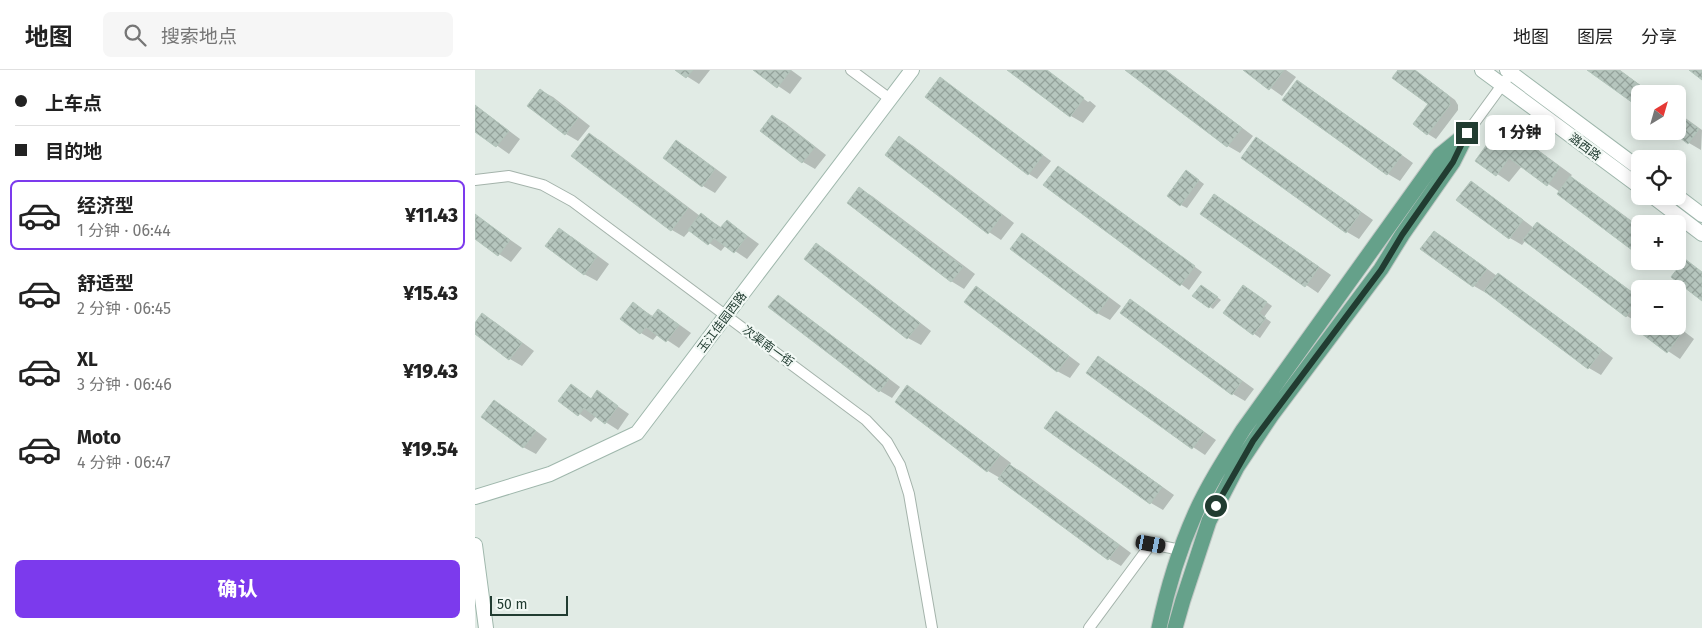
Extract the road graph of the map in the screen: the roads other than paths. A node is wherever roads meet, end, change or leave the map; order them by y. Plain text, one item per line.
1 (851, 70) edge
2 (912, 70) edge
3 (1482, 70) edge
4 (1510, 71) edge
5 (1502, 85) junction
6 (890, 99) junction
7 (1467, 133) junction
8 (1631, 162) edge
9 (475, 180) edge
10 (1631, 180) edge
11 (1686, 203) edge
12 (1664, 205) edge
13 (1702, 215) edge
14 (1702, 234) edge
15 (727, 316) junction
16 (475, 497) edge
17 (475, 545) edge
18 (1181, 550) junction
19 (486, 628) edge
20 (931, 628) edge
21 (1089, 628) edge
22 (1159, 628) edge
23 (1175, 628) edge

1 - 6 street
2 - 6 street, 玉江佳园西路
3 - 5 street, 潞西路
4 - 5 street
4 - 8 street, 潞西路
5 - 7 street
5 - 10 street, 潞西路
6 - 15 street, 玉江佳园西路
7 - 18 main road
7 - 23 main road
9 - 15 street, 次渠南一街
11 - 13 street
12 - 14 street
15 - 16 street, 玉江佳园西路
15 - 20 street, 次渠南一街
17 - 19 street
18 - 21 street
18 - 22 main road

